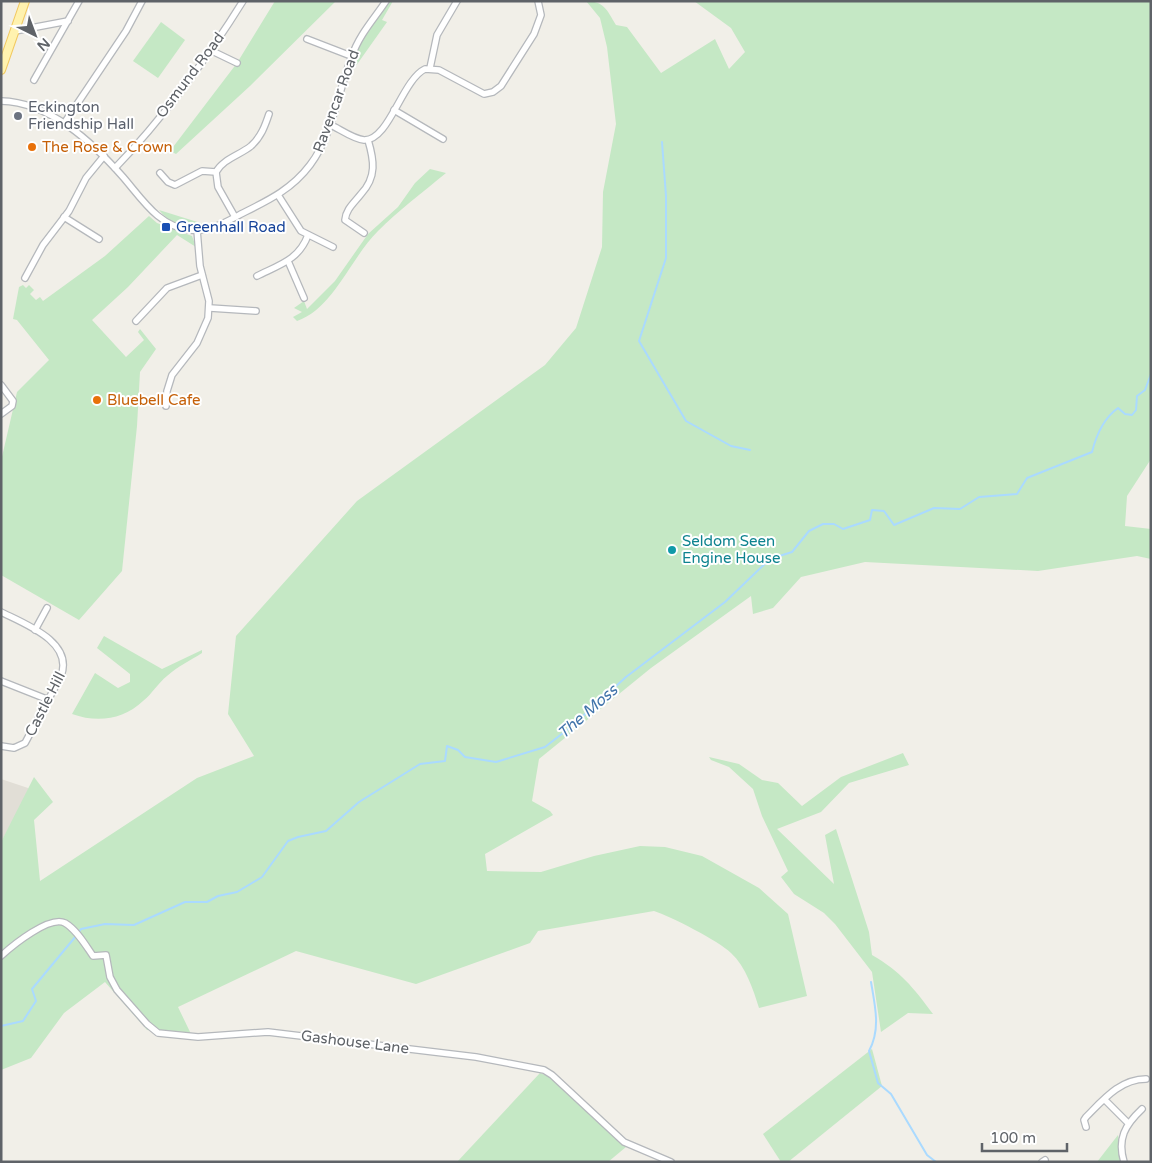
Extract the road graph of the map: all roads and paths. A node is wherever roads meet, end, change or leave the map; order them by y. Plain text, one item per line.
1 (25, 1) edge
2 (79, 1) edge
3 (142, 1) edge
4 (243, 1) edge
5 (386, 1) edge
6 (457, 1) edge
7 (538, 1) edge
8 (68, 21) junction
9 (15, 30) junction
10 (307, 39) dead end
11 (210, 50) junction
12 (352, 56) junction
13 (237, 63) dead end
14 (430, 68) junction
15 (1, 70) edge
16 (34, 80) dead end
17 (1, 101) edge
18 (394, 110) junction
19 (270, 115) dead end
20 (329, 124) junction
21 (63, 125) junction
22 (444, 138) dead end
23 (368, 140) junction
24 (104, 156) junction
25 (115, 168) junction
26 (216, 172) junction
27 (160, 173) dead end
28 (278, 195) junction
29 (64, 217) junction
30 (235, 217) junction
31 (197, 230) junction
32 (364, 233) dead end
33 (308, 235) junction
34 (95, 240) dead end
35 (333, 247) dead end
36 (288, 261) junction
37 (259, 273) dead end
38 (202, 275) junction
39 (25, 278) dead end
40 (304, 298) dead end
41 (210, 308) junction
42 (256, 311) dead end
43 (136, 321) dead end
44 (1, 385) edge
45 (166, 406) dead end
46 (1, 414) edge
47 (47, 608) dead end
48 (1, 612) edge
49 (35, 630) junction
50 (1, 680) edge
51 (49, 700) junction
52 (1, 746) edge
53 (1, 956) edge
54 (1146, 1079) dead end
55 (1105, 1100) junction
56 (1142, 1110) dead end
57 (1128, 1123) junction
58 (1086, 1127) dead end
59 (671, 1162) edge
60 (1124, 1162) edge

1 - 9 main road
2 - 8 street
3 - 21 street
4 - 11 street, Osmund Road
5 - 12 street, Ravencar Road
6 - 14 street
7 - 14 street
8 - 9 street
8 - 16 street
9 - 15 main road
10 - 12 street
11 - 13 street
11 - 25 street, Osmund Road
12 - 20 street, Ravencar Road
14 - 18 street
17 - 21 street
18 - 22 street
18 - 23 street
19 - 26 street
20 - 23 street
20 - 28 street, Ravencar Road
21 - 24 street
23 - 32 street
24 - 25 street
24 - 29 street
25 - 31 street
26 - 27 street
26 - 30 street
28 - 30 street, Ravencar Road
28 - 33 street
29 - 34 street
29 - 39 street
30 - 31 street, Ravencar Road
31 - 38 street
33 - 35 street
33 - 36 street
36 - 37 street
36 - 40 street
38 - 41 street
38 - 43 street
41 - 42 street
41 - 45 street
44 - 46 street
47 - 49 street
48 - 49 street, Castle Hill
49 - 51 street, Castle Hill
50 - 51 street
51 - 52 street, Castle Hill
53 - 59 street, Gashouse Lane
54 - 55 street
55 - 57 street
55 - 58 street
56 - 57 street
57 - 60 street

